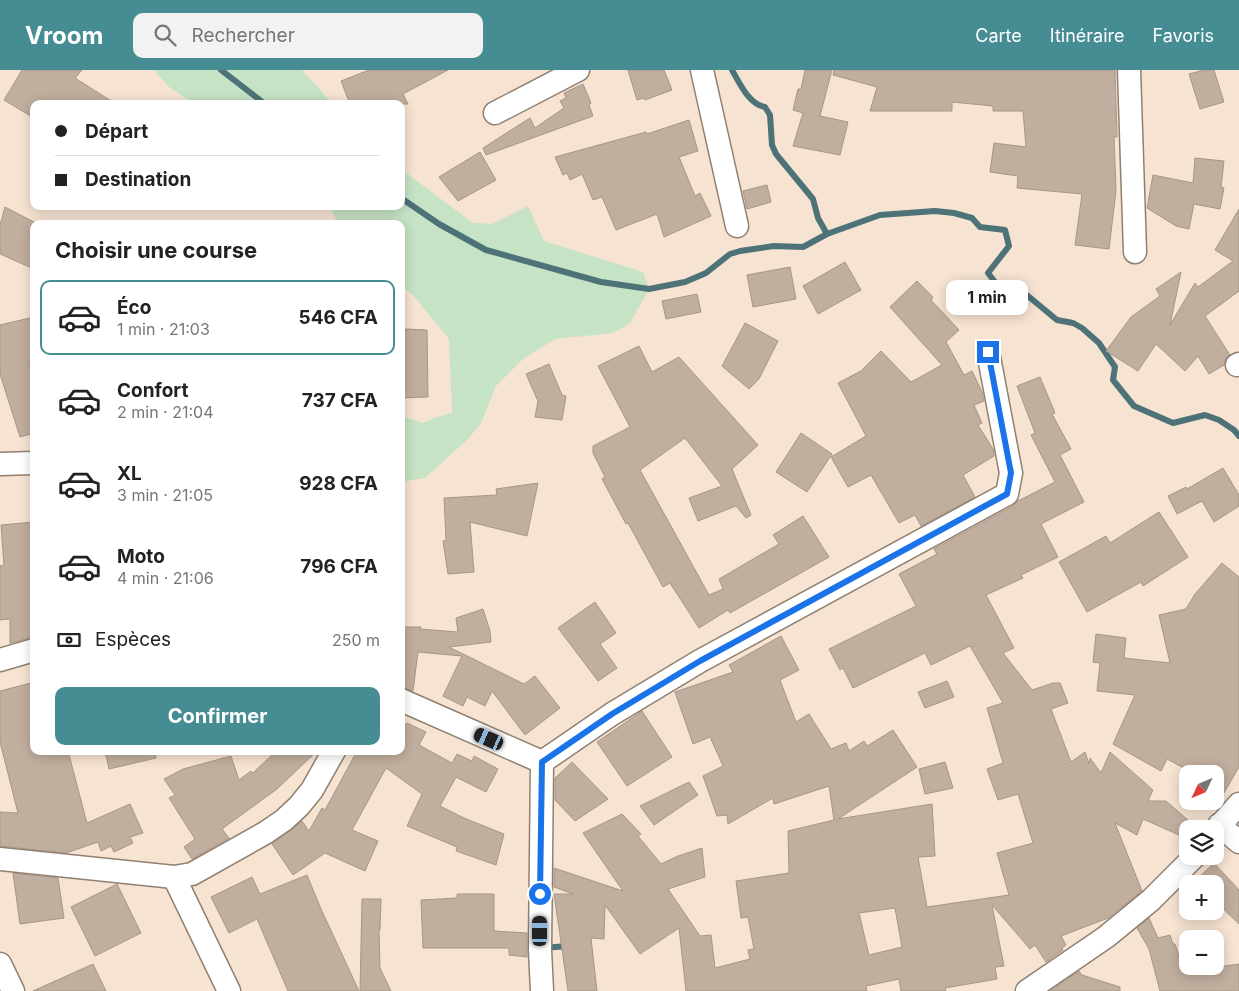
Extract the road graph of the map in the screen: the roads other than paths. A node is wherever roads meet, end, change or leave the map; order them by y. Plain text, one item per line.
1 (578, 70) edge
2 (702, 70) edge
3 (1129, 70) edge
4 (495, 113) dead end
5 (737, 226) dead end
6 (1135, 252) dead end
7 (988, 352) dead end
8 (30, 463) edge
9 (0, 464) edge
10 (30, 651) edge
11 (0, 660) edge
12 (405, 702) edge
13 (332, 755) edge
14 (542, 762) junction
15 (1239, 804) edge
16 (1224, 820) edge
17 (1224, 832) edge
18 (1239, 842) edge
19 (0, 859) edge
20 (1186, 865) edge
21 (174, 877) junction
22 (0, 964) edge
23 (13, 991) edge
24 (229, 991) edge
25 (542, 991) edge
26 (1027, 991) edge

1 - 4 street
2 - 5 street
3 - 6 street
7 - 14 street
8 - 9 street
10 - 11 street
12 - 14 street
13 - 21 street
14 - 25 street
15 - 16 street
17 - 18 street
19 - 21 street
20 - 26 street
21 - 24 street
22 - 23 street

